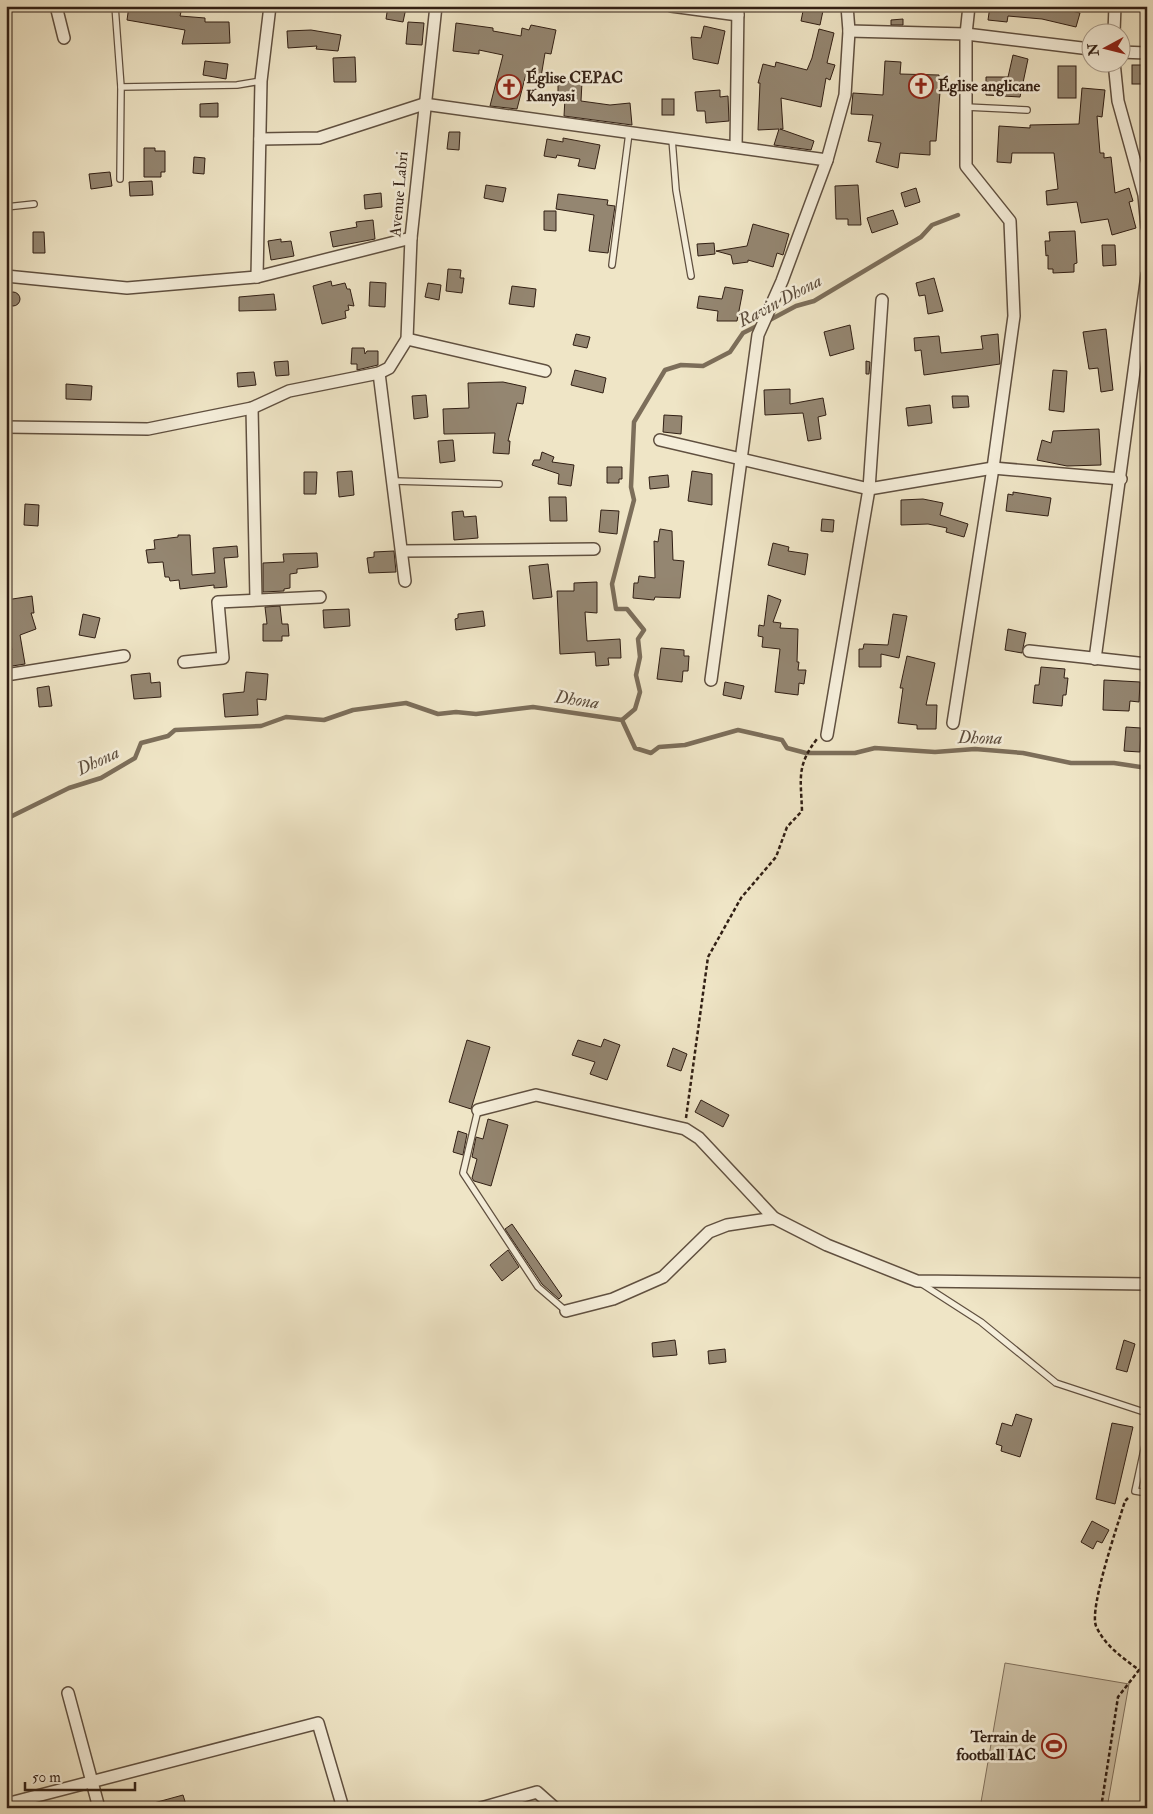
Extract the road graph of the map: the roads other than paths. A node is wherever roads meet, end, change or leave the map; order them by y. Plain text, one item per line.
1 (56, 6) edge
2 (116, 6) edge
3 (270, 6) edge
4 (436, 6) edge
5 (671, 6) edge
6 (847, 6) edge
7 (969, 6) edge
8 (1115, 6) edge
9 (738, 10) edge
10 (1114, 22) edge
11 (849, 31) junction
12 (966, 34) junction
13 (64, 38) dead end
14 (1080, 48) edge
15 (1130, 52) edge
16 (1147, 52) edge
17 (1115, 72) edge
18 (262, 80) junction
19 (121, 87) junction
20 (424, 104) junction
21 (966, 107) junction
22 (1027, 110) dead end
23 (629, 133) junction
24 (260, 139) junction
25 (672, 139) junction
26 (736, 147) junction
27 (827, 160) junction
28 (120, 179) dead end
29 (34, 204) dead end
30 (6, 207) edge
31 (1147, 227) edge
32 (411, 238) junction
33 (612, 265) dead end
34 (1147, 275) edge
35 (6, 276) edge
36 (691, 276) dead end
37 (257, 277) junction
38 (882, 300) dead end
39 (407, 338) junction
40 (545, 371) dead end
41 (379, 374) junction
42 (252, 408) junction
43 (6, 427) edge
44 (660, 440) dead end
45 (741, 458) junction
46 (993, 468) junction
47 (1121, 479) junction
48 (394, 481) junction
49 (499, 484) dead end
50 (869, 489) junction
51 (594, 549) dead end
52 (403, 551) junction
53 (405, 581) dead end
54 (320, 597) dead end
55 (256, 599) junction
56 (1029, 651) dead end
57 (124, 656) dead end
58 (1095, 659) junction
59 (184, 662) dead end
60 (1147, 664) edge
61 (6, 675) edge
62 (711, 680) dead end
63 (953, 723) dead end
64 (827, 735) road end
65 (478, 1110) joint
66 (774, 1218) junction
67 (917, 1281) junction
68 (1147, 1284) edge
69 (566, 1312) joint
70 (1147, 1413) edge
71 (1147, 1436) edge
72 (1147, 1493) edge
73 (68, 1693) dead end
74 (92, 1782) junction
75 (6, 1804) edge
76 (99, 1808) edge
77 (343, 1808) edge
78 (481, 1808) edge
79 (555, 1808) edge

1 - 13 street
2 - 19 lane
3 - 18 street
4 - 20 street, Avenue Labri
5 - 9 street
6 - 11 street
7 - 12 street
8 - 10 street
9 - 26 street
11 - 12 street
11 - 27 street
12 - 14 street
12 - 21 street
15 - 16 street
17 - 31 street
18 - 19 lane
18 - 24 street
19 - 28 lane
20 - 23 street
20 - 24 street
20 - 32 street, Avenue Labri
21 - 22 lane
21 - 46 street
23 - 25 street
23 - 33 lane
24 - 37 street
25 - 26 street
25 - 36 lane
26 - 27 street
27 - 45 street
29 - 30 lane
32 - 37 street
32 - 39 street, Avenue Labri
34 - 47 street
35 - 37 street
38 - 50 street
39 - 40 street
39 - 41 street, Avenue Labri
41 - 42 street
41 - 48 street
42 - 43 street
42 - 55 street
44 - 45 street
45 - 50 street
45 - 62 street
46 - 47 street
46 - 50 street
46 - 63 street
47 - 58 street
48 - 49 lane
48 - 52 street
50 - 64 street
51 - 52 street
52 - 53 street
54 - 55 street
55 - 59 street
56 - 58 street
57 - 61 street
58 - 60 street
65 - 66 street
65 - 69 lane
66 - 67 street
66 - 69 street
67 - 68 street
67 - 70 lane
71 - 72 lane
73 - 74 street
74 - 75 street
74 - 76 street
74 - 77 street
78 - 79 street

